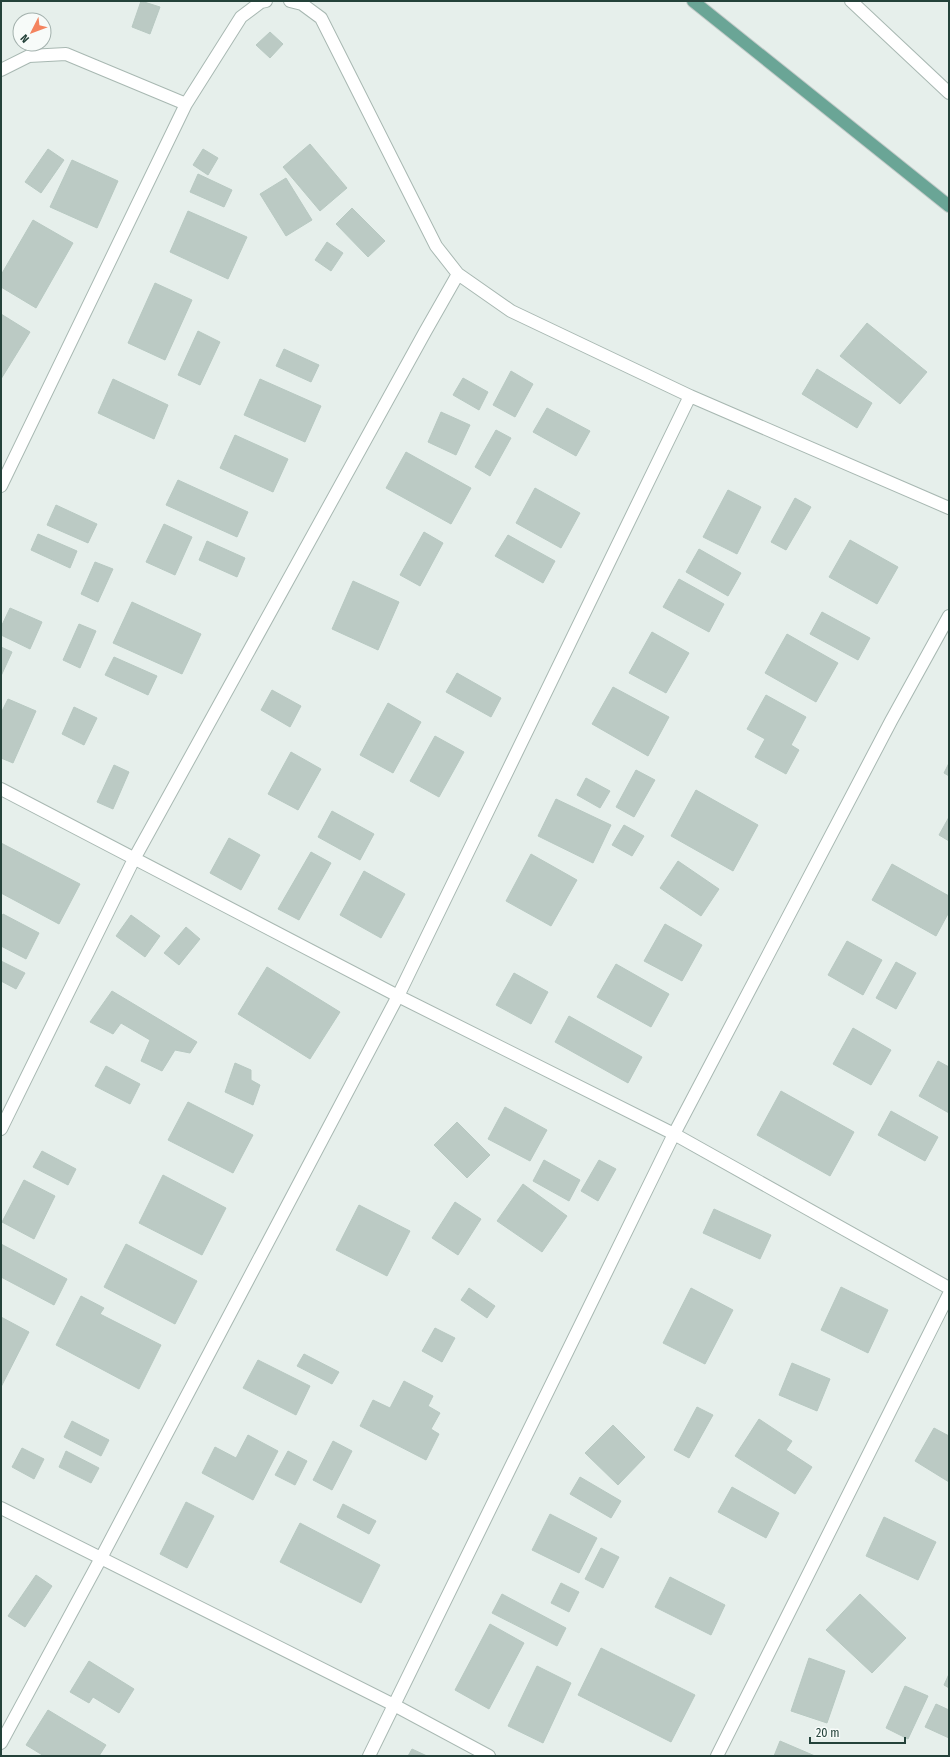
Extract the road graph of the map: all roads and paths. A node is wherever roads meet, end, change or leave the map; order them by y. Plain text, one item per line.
1 (266, 1) edge
2 (290, 1) edge
3 (693, 1) edge
4 (851, 1) edge
5 (1, 70) edge
6 (949, 93) edge
7 (186, 104) junction
8 (949, 206) edge
9 (458, 274) junction
10 (690, 396) junction
11 (1, 486) edge
12 (949, 508) edge
13 (949, 616) edge
14 (1, 789) edge
15 (134, 859) junction
16 (398, 996) junction
17 (1, 1128) edge
18 (674, 1134) junction
19 (949, 1288) edge
20 (949, 1294) edge
21 (1, 1508) edge
22 (101, 1558) junction
23 (394, 1705) junction
24 (1, 1743) edge
25 (369, 1756) edge
26 (489, 1756) edge
27 (717, 1756) edge

1 - 7 street
2 - 9 street
3 - 8 main road
4 - 6 street
5 - 7 street
7 - 11 street
9 - 10 street
9 - 15 street
10 - 12 street
10 - 16 street
13 - 18 street
14 - 15 street
15 - 16 street
15 - 17 street
16 - 18 street
16 - 22 street
18 - 19 street
18 - 23 street
20 - 27 street
21 - 22 street
22 - 23 street
22 - 24 street
23 - 25 street
23 - 26 street

